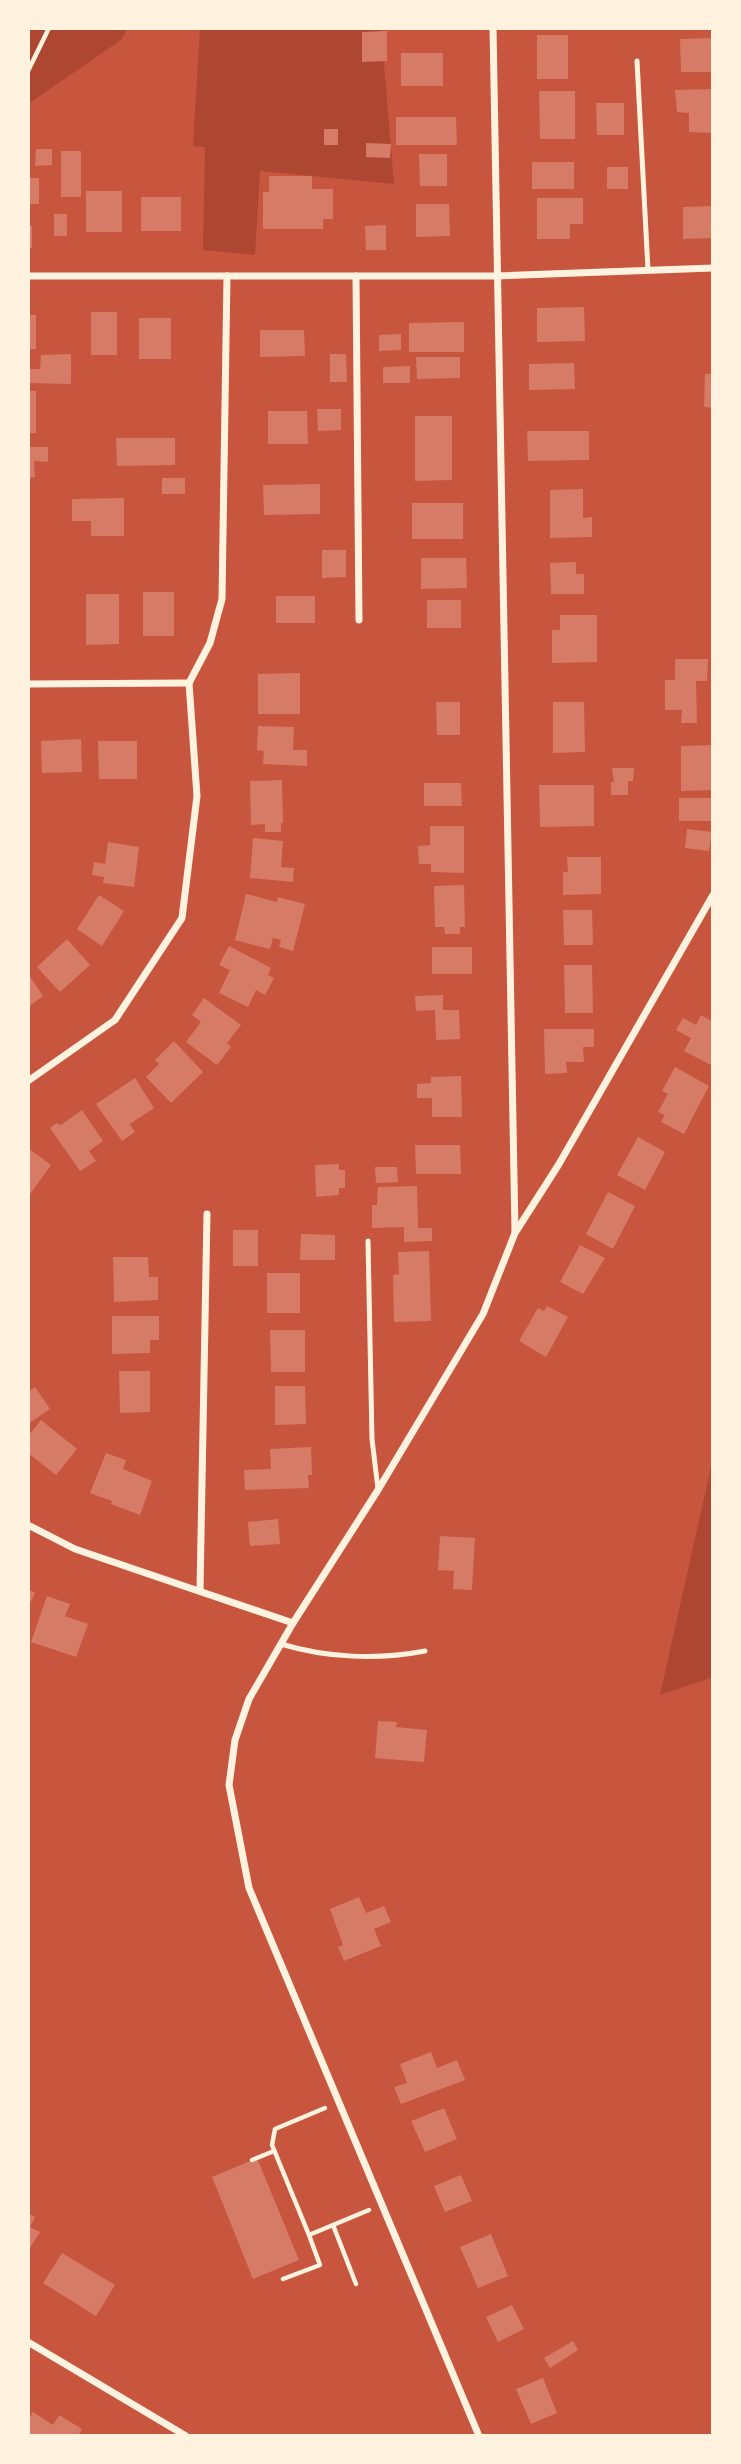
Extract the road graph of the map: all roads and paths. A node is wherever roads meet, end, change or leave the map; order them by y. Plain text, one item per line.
1 (49, 28) edge
2 (493, 28) edge
3 (637, 61) dead end
4 (28, 71) edge
5 (713, 268) edge
6 (648, 270) junction
7 (356, 275) junction
8 (28, 276) edge
9 (227, 276) junction
10 (497, 276) junction
11 (359, 620) dead end
12 (189, 683) junction
13 (28, 684) edge
14 (713, 895) edge
15 (28, 1081) edge
16 (207, 1214) dead end
17 (515, 1233) junction
18 (369, 1241) dead end
19 (379, 1490) junction
20 (28, 1525) edge
21 (200, 1590) junction
22 (293, 1623) junction
23 (281, 1644) junction
24 (425, 1651) dead end
25 (338, 2102) junction
26 (274, 2151) junction
27 (252, 2160) dead end
28 (382, 2205) junction
29 (333, 2225) junction
30 (309, 2235) junction
31 (283, 2279) dead end
32 (356, 2284) dead end
33 (28, 2342) edge
34 (186, 2436) edge
35 (479, 2436) edge

1 - 4 path
2 - 10 street
3 - 6 lane
5 - 6 street
6 - 10 street
7 - 9 street
7 - 10 street
7 - 11 street
8 - 9 street
9 - 12 street
10 - 17 street
12 - 13 street
12 - 15 street
14 - 17 street
16 - 21 street
17 - 19 street
18 - 19 lane
19 - 22 street
20 - 21 street
21 - 22 street
22 - 23 street
23 - 24 lane
23 - 25 street
25 - 26 path
25 - 28 street
26 - 27 path
26 - 30 path
28 - 29 path
28 - 35 street
29 - 30 path
29 - 32 path
30 - 31 path
33 - 34 street

